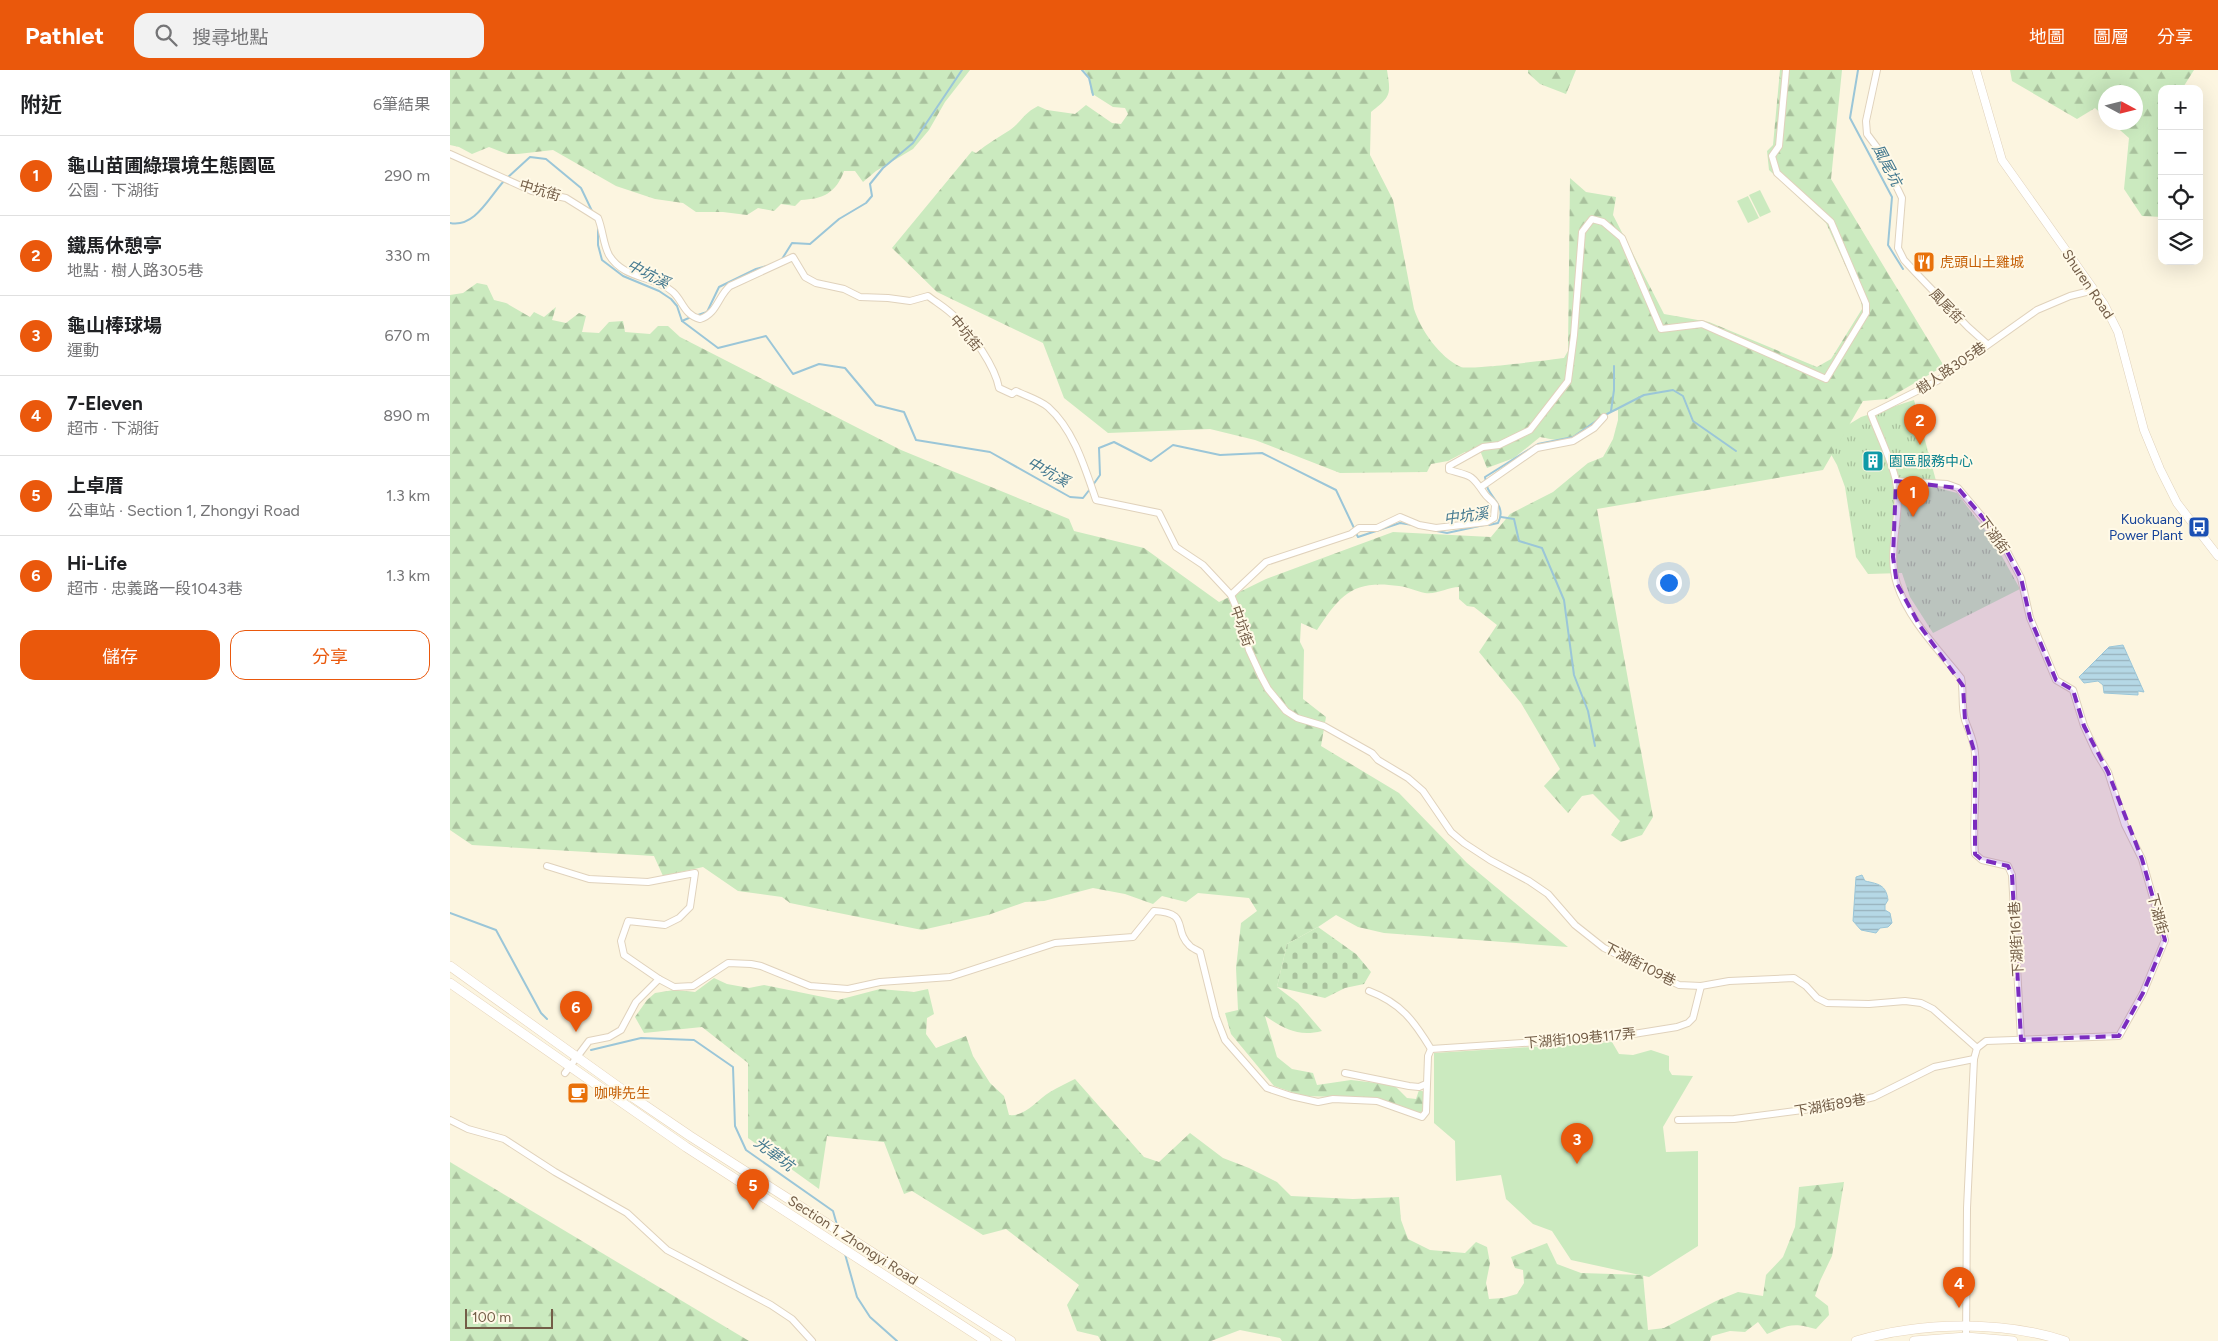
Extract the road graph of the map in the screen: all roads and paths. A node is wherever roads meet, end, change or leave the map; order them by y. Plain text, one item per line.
1 (1786, 70) edge
2 (1876, 70) edge
3 (1976, 70) edge
4 (450, 154) edge
5 (2094, 290) junction
6 (1987, 344) junction
7 (1604, 417) dead end
8 (1896, 481) junction
9 (1485, 484) junction
10 (2218, 556) edge
11 (1231, 595) junction
12 (1378, 760) joint
13 (547, 866) dead end
14 (450, 966) edge
15 (659, 979) junction
16 (450, 983) edge
17 (1701, 986) junction
18 (1369, 991) dead end
19 (2021, 1040) junction
20 (1977, 1048) junction
21 (1431, 1049) junction
22 (577, 1056) junction
23 (1974, 1059) junction
24 (567, 1070) junction
25 (1345, 1074) dead end
26 (1426, 1084) junction
27 (450, 1120) edge
28 (1678, 1120) dead end
29 (806, 1207) junction
30 (796, 1222) junction
31 (1967, 1326) junction
32 (1966, 1339) edge
33 (812, 1341) edge
34 (986, 1341) edge
35 (1010, 1341) edge
36 (1856, 1341) edge
37 (1914, 1341) edge
38 (2010, 1341) edge
39 (2065, 1341) edge

1 - 9 street
2 - 6 street, 風尾街
3 - 5 street, Shuren Road
4 - 11 street, 中坑街
5 - 6 street, 樹人路305巷
5 - 10 street, Shuren Road
6 - 8 street, 樹人路305巷
7 - 9 street
8 - 19 street, 下湖街161巷
8 - 19 street, 下湖街
9 - 11 street
11 - 12 street, 中坑街
12 - 17 street, 下湖街109巷
13 - 15 street
14 - 22 main road, Section 1, Zhongyi Road
15 - 22 street
15 - 26 street
16 - 24 main road, Section 1, Zhongyi Road
17 - 20 street, 下湖街109巷
17 - 21 street, 下湖街109巷117弄
18 - 21 street
19 - 20 street, 下湖街
20 - 23 street
21 - 26 street
22 - 24 street
22 - 29 main road, Section 1, Zhongyi Road
23 - 28 street, 下湖街89巷
23 - 31 street
24 - 30 main road, Section 1, Zhongyi Road
25 - 26 street
27 - 33 street
29 - 30 main road
29 - 35 main road, Section 1, Zhongyi Road
30 - 34 main road, Section 1, Zhongyi Road
31 - 32 street
31 - 36 main road
31 - 39 main road
32 - 37 main road
32 - 38 main road

